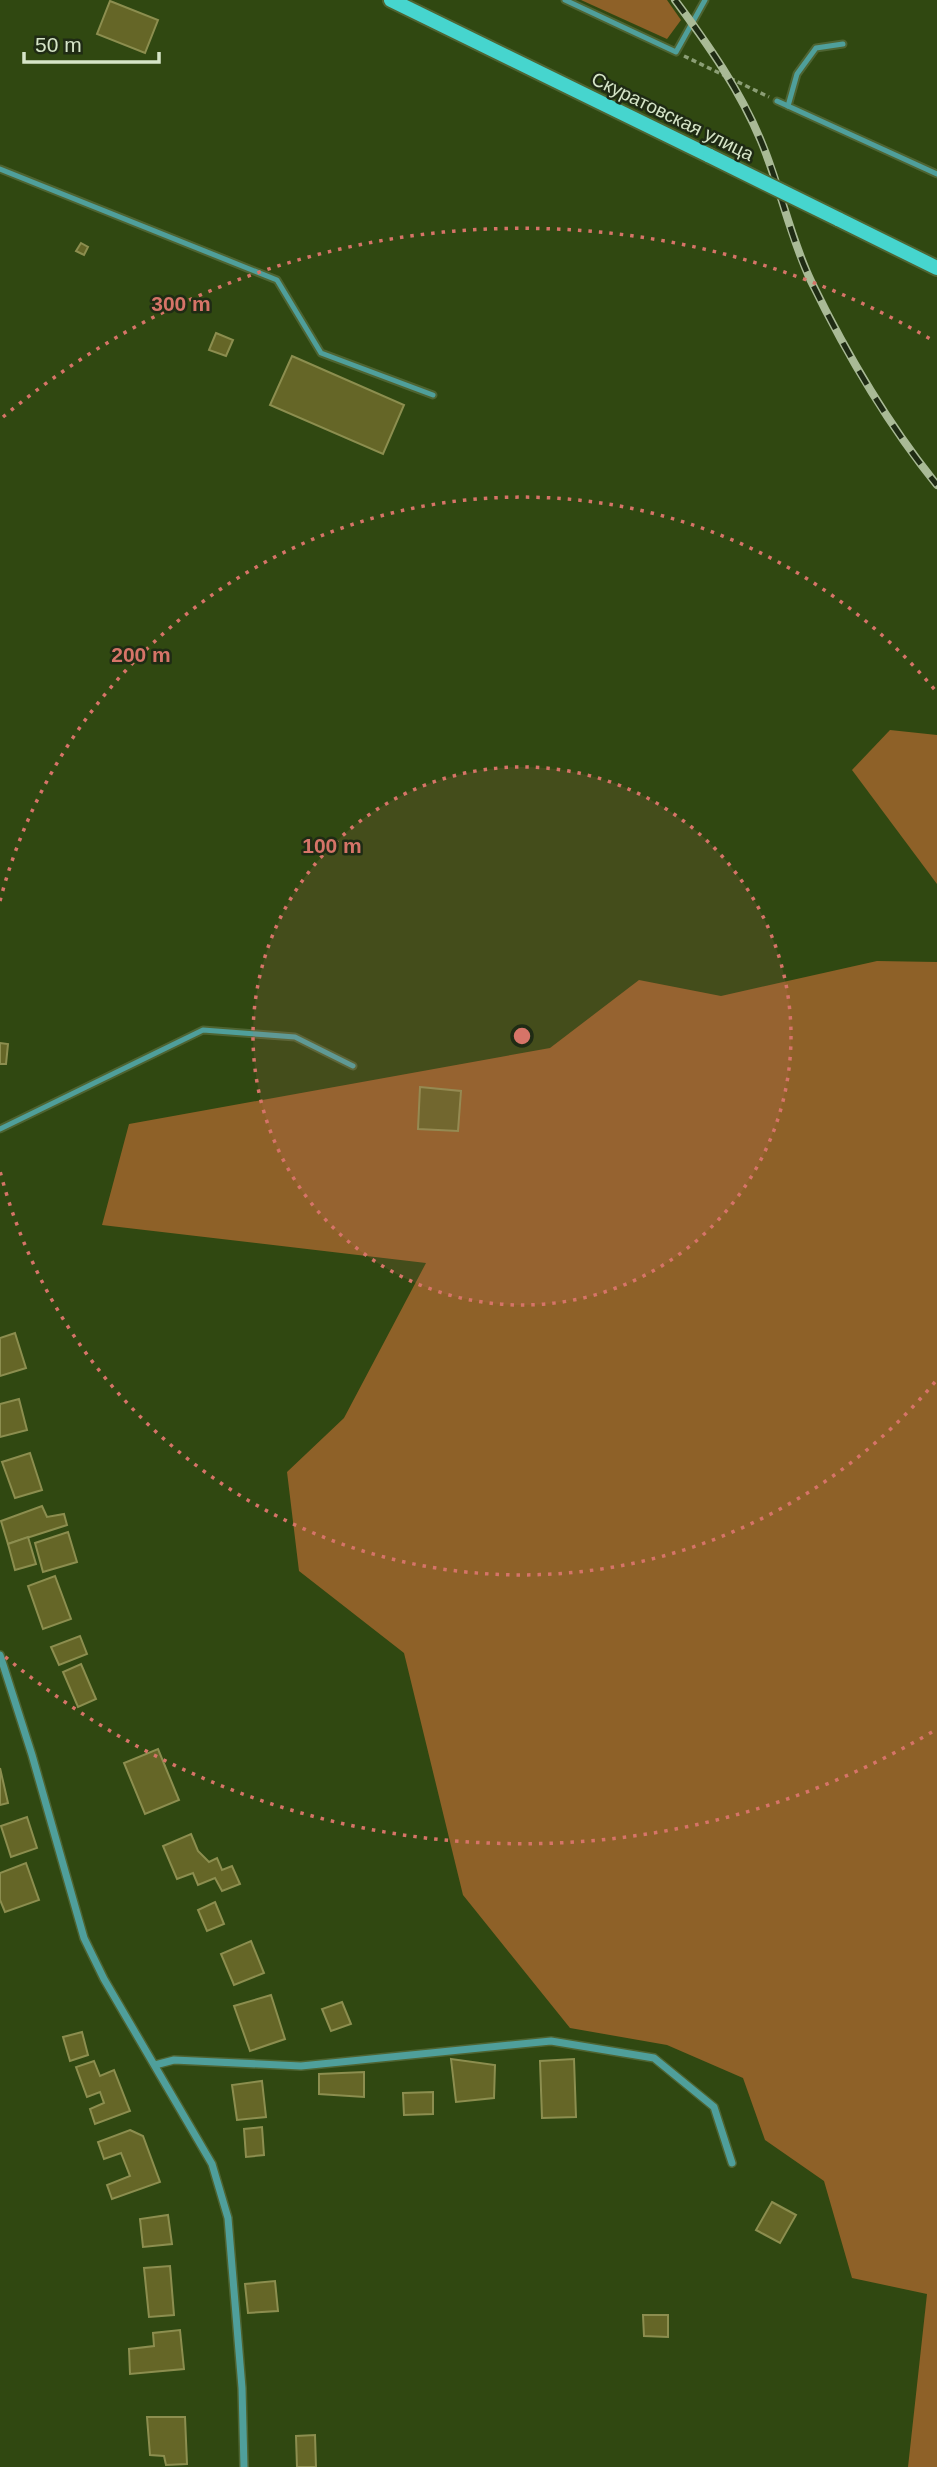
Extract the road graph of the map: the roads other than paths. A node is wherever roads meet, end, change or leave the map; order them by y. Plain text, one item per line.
1 (391, 0) edge
2 (565, 0) edge
3 (705, 0) edge
4 (843, 44) dead end
5 (777, 101) road end
6 (788, 106) junction
7 (0, 169) edge
8 (937, 174) edge
9 (937, 268) edge
10 (433, 395) dead end
11 (353, 1066) dead end
12 (0, 1129) edge
13 (0, 1655) edge
14 (155, 2065) junction
15 (732, 2163) dead end
16 (244, 2467) edge

1 - 9 street, Скуратовская улица, bridge
2 - 3 lane
4 - 6 lane
5 - 6 lane
6 - 8 lane
7 - 10 lane
11 - 12 lane
13 - 14 street
14 - 15 street
14 - 16 street

